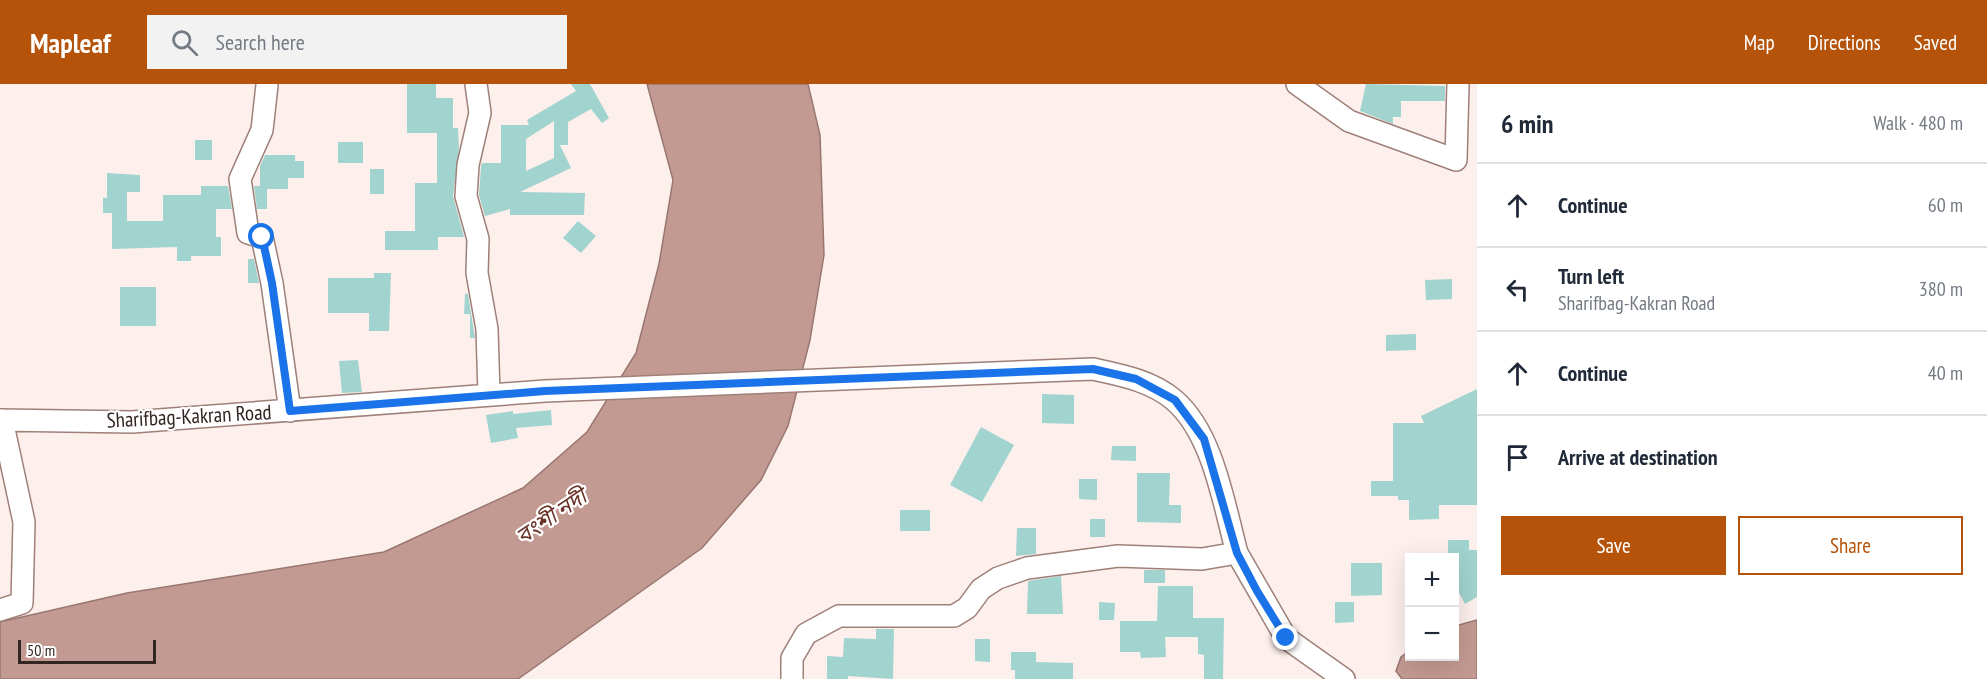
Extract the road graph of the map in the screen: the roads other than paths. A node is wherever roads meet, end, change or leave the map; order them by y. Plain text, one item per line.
1 (476, 84) edge
2 (1297, 84) edge
3 (1458, 84) edge
4 (267, 85) edge
5 (489, 395) junction
6 (290, 411) junction
7 (1, 420) edge
8 (1237, 553) junction
9 (0, 610) edge
10 (792, 679) edge
11 (1342, 679) edge

1 - 5 street
2 - 3 street
4 - 6 street
5 - 6 street, Sharifbag-Kakran Road
5 - 8 street, Sharifbag-Kakran Road
6 - 7 street, Sharifbag-Kakran Road
7 - 9 street
8 - 10 street
8 - 11 street, Sharifbag-Kakran Road

